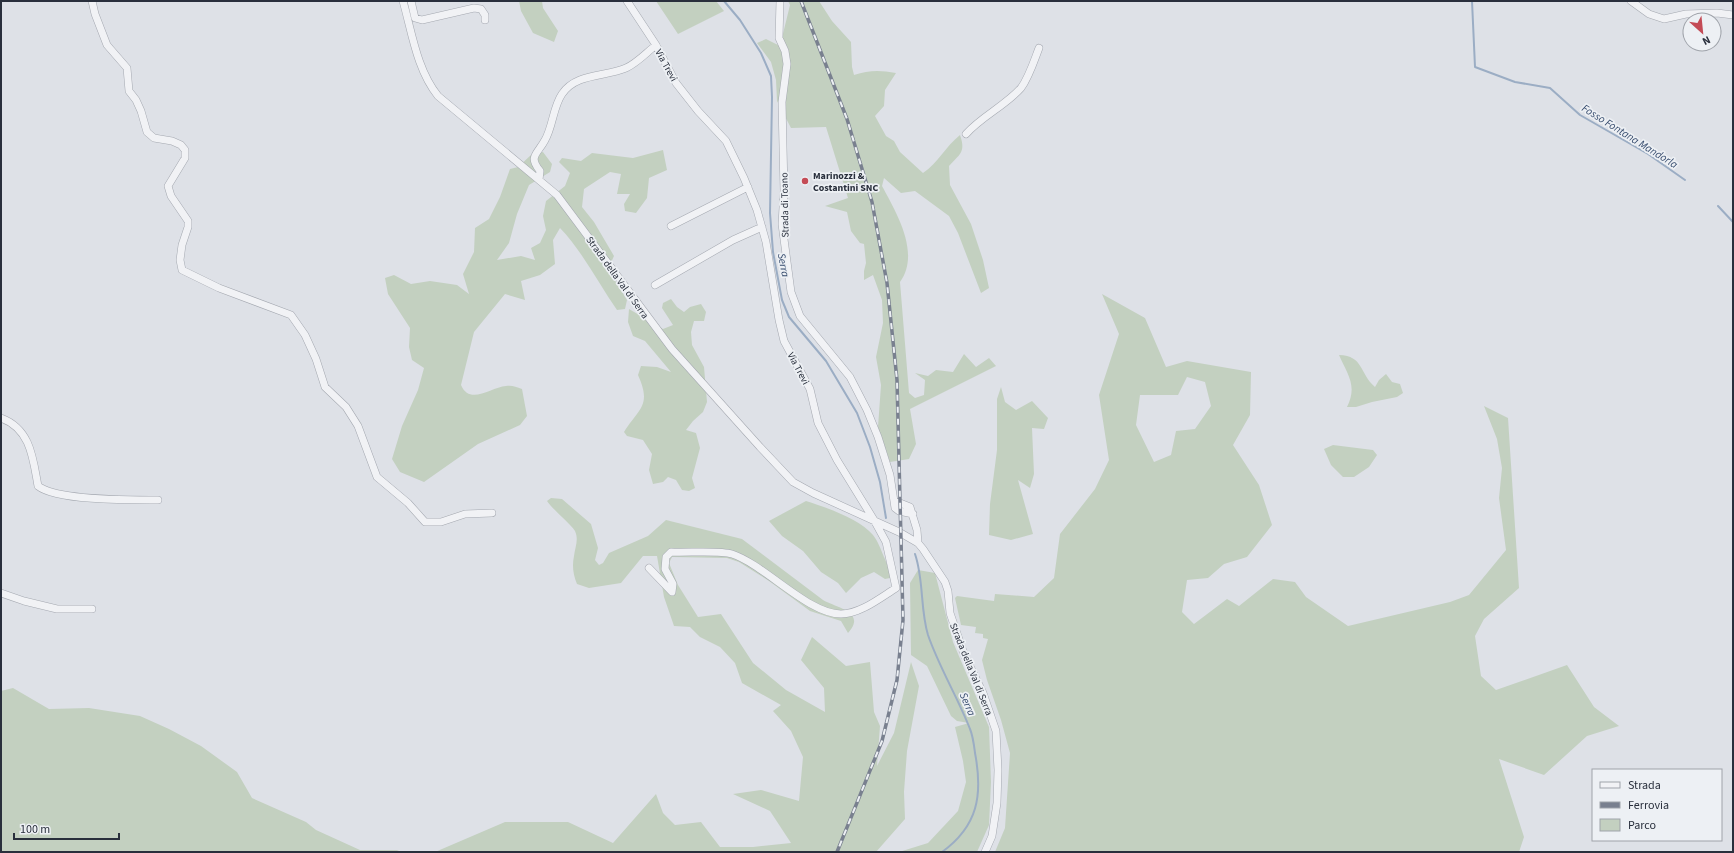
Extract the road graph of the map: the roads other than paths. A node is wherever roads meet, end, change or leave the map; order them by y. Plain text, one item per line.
1 (92, 1) edge
2 (403, 1) edge
3 (411, 1) edge
4 (627, 1) edge
5 (780, 1) edge
6 (1631, 1) edge
7 (1733, 15) edge
8 (485, 20) dead end
9 (656, 46) junction
10 (1039, 48) dead end
11 (966, 134) dead end
12 (539, 180) junction
13 (748, 187) junction
14 (671, 226) dead end
15 (762, 227) junction
16 (655, 285) dead end
17 (1, 418) edge
18 (158, 500) dead end
19 (492, 512) dead end
20 (874, 520) junction
21 (918, 543) junction
22 (649, 568) dead end
23 (1, 593) edge
24 (92, 609) dead end
25 (985, 852) edge

1 - 19 street
2 - 12 street, Strada della Val di Serra
3 - 8 street
4 - 9 street, Via Trevi
5 - 21 street, Strada di Toano
6 - 7 street
9 - 12 street
9 - 13 street, Via Trevi
10 - 11 street
12 - 20 street, Strada della Val di Serra
13 - 14 street
13 - 15 street, Via Trevi
15 - 16 street
15 - 20 street, Via Trevi
17 - 18 street
20 - 21 street, Strada della Val di Serra
20 - 22 street
21 - 25 street, Strada della Val di Serra
23 - 24 street

